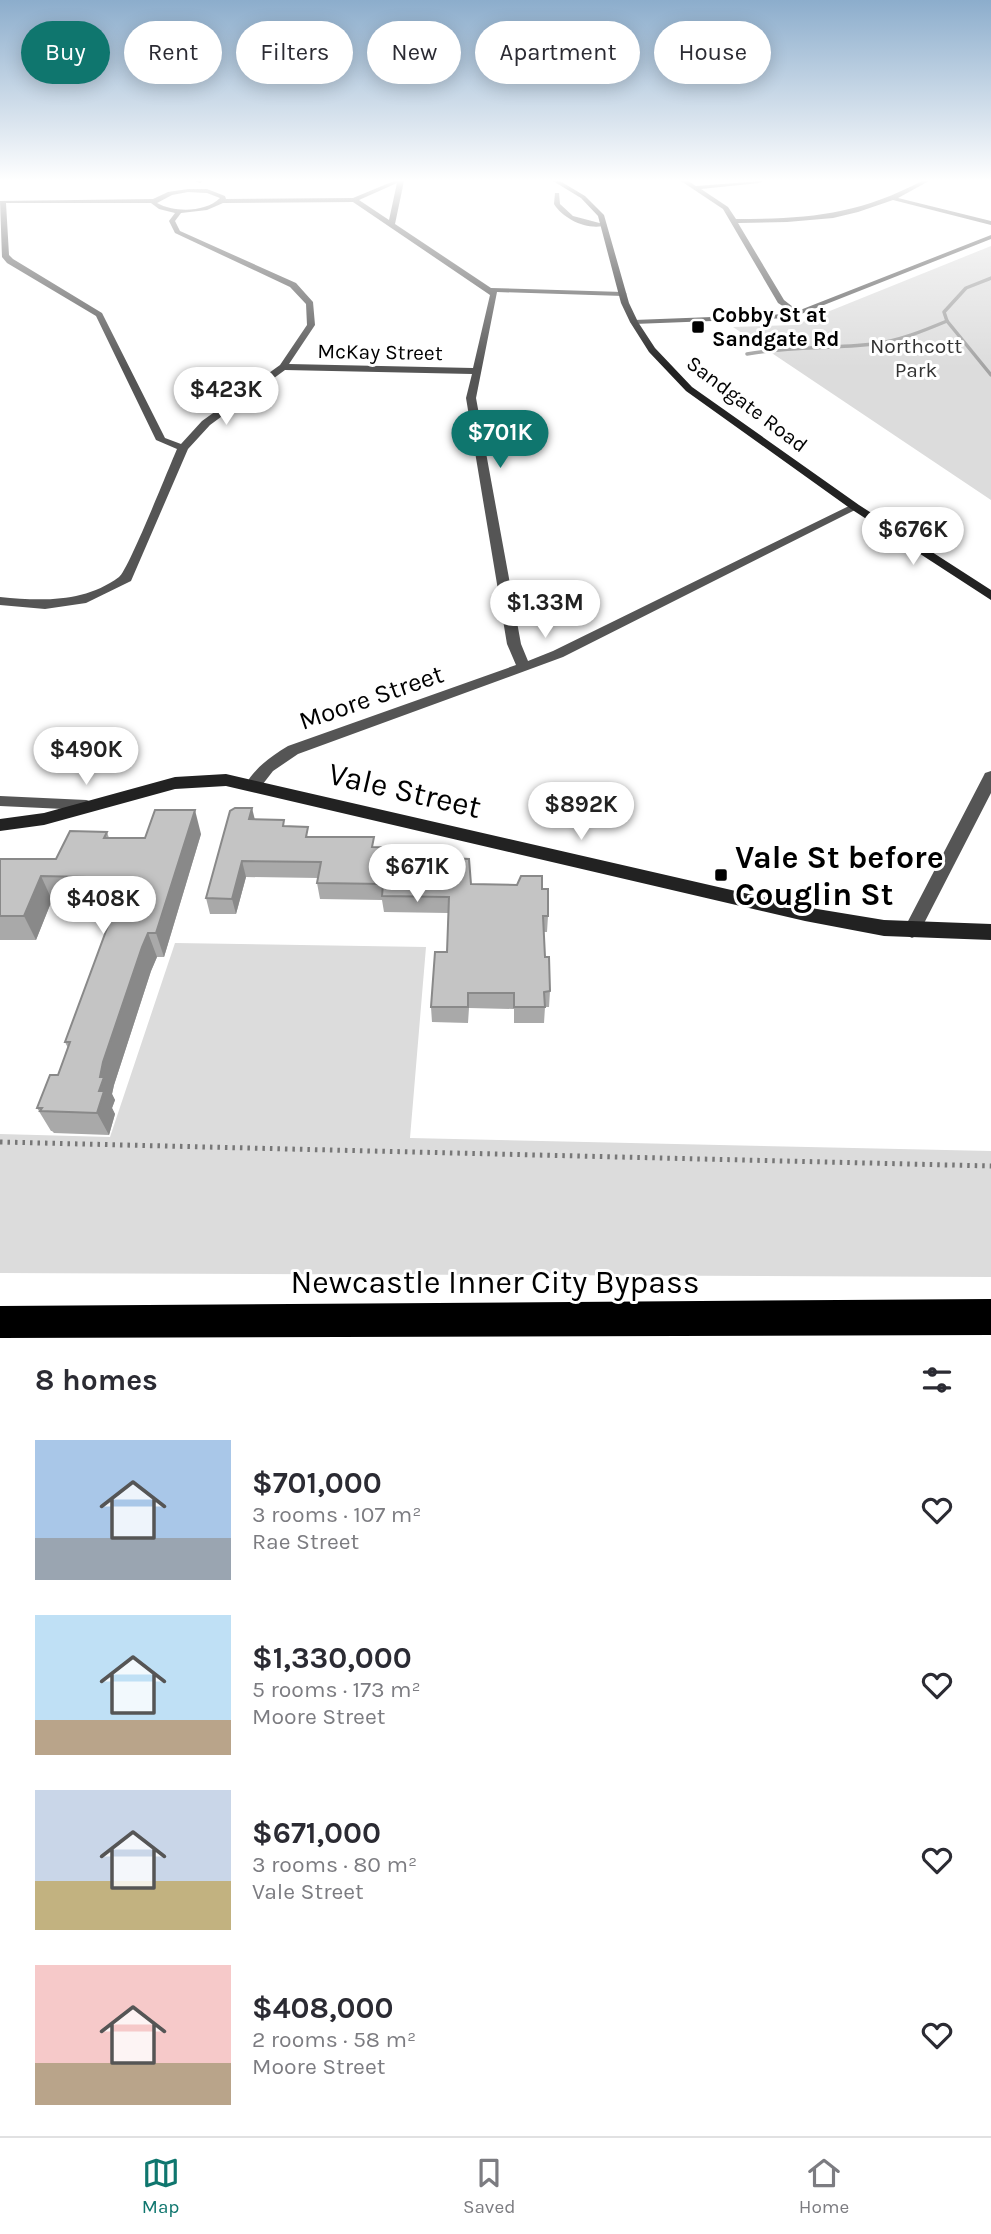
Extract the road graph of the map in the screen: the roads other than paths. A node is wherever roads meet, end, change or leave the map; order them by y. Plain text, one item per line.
1 (4, 243) edge
2 (202, 243) edge
3 (421, 243) edge
4 (609, 243) edge
5 (748, 243) edge
6 (975, 243) edge
7 (10, 261) junction
8 (0, 264) edge
9 (492, 290) junction
10 (623, 294) junction
11 (798, 314) junction
12 (634, 323) junction
13 (283, 367) junction
14 (477, 372) junction
15 (183, 448) junction
16 (855, 507) junction
17 (991, 596) edge
18 (0, 601) edge
19 (524, 667) junction
20 (991, 777) edge
21 (253, 785) junction
22 (0, 801) edge
23 (91, 805) junction
24 (0, 825) edge
25 (912, 930) junction
26 (991, 932) edge
27 (991, 1317) edge
28 (0, 1325) edge

1 - 7 street
2 - 13 street
3 - 9 street
4 - 10 main road, Sandgate Road
5 - 11 street
6 - 11 street
7 - 8 street
7 - 15 street
9 - 10 street
9 - 14 street
10 - 12 main road, Sandgate Road
11 - 12 street
12 - 16 main road, Sandgate Road
13 - 14 street, McKay Street
13 - 15 street
14 - 19 street
15 - 18 street
16 - 17 main road, Sandgate Road
16 - 19 street, Moore Street
19 - 21 street, Moore Street
20 - 25 street
21 - 23 main road, Vale Street
21 - 25 main road, Vale Street
22 - 23 lane
23 - 24 main road
25 - 26 main road, Vale Street
27 - 28 highway, Newcastle Inner City Bypass

